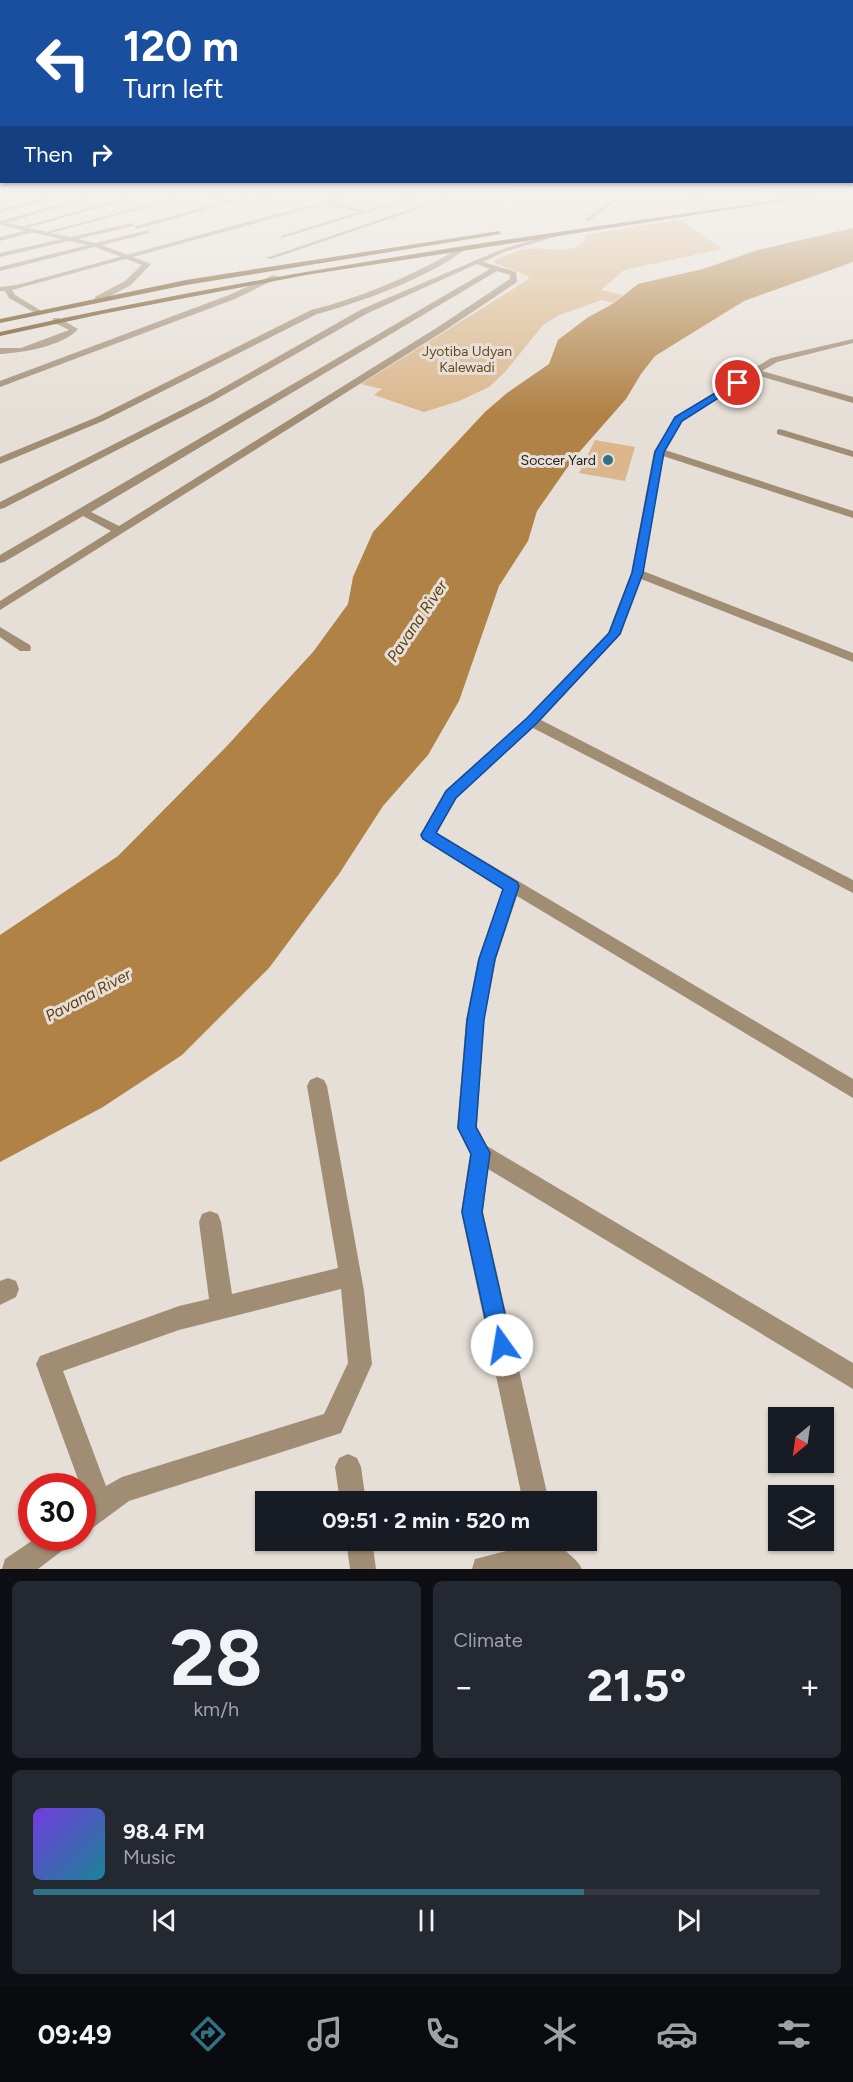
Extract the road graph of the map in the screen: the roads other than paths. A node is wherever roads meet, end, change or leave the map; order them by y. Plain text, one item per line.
1 (82, 268) edge
2 (144, 268) edge
3 (271, 268) edge
4 (334, 268) edge
5 (429, 268) edge
6 (463, 268) edge
7 (498, 268) joint
8 (276, 277) junction
9 (188, 281) junction
10 (3, 288) edge
11 (200, 291) junction
12 (98, 299) junction
13 (37, 312) junction
14 (56, 320) junction
15 (0, 321) edge
16 (0, 334) edge
17 (853, 341) edge
18 (0, 351) edge
19 (755, 372) junction
20 (0, 384) edge
21 (853, 400) edge
22 (780, 432) dead end
23 (659, 452) junction
24 (853, 454) edge
25 (0, 461) edge
26 (0, 506) edge
27 (85, 512) junction
28 (853, 515) edge
29 (120, 531) junction
30 (0, 560) edge
31 (637, 573) junction
32 (0, 606) edge
33 (0, 631) edge
34 (25, 648) dead end
35 (853, 658) edge
36 (532, 721) junction
37 (512, 886) junction
38 (853, 887) edge
39 (317, 1086) dead end
40 (853, 1089) edge
41 (480, 1153) junction
42 (210, 1222) dead end
43 (350, 1275) junction
44 (222, 1307) junction
45 (853, 1377) edge
46 (348, 1467) dead end
47 (80, 1473) edge
48 (351, 1491) edge
49 (534, 1491) edge
50 (96, 1510) edge
51 (40, 1551) edge
52 (360, 1551) edge
53 (553, 1554) edge
54 (15, 1569) edge
55 (363, 1569) edge
56 (485, 1569) edge

1 - 10 street
2 - 12 street
3 - 9 main road
4 - 8 main road
5 - 25 street
6 - 26 street
7 - 27 street
7 - 29 street
8 - 11 main road
8 - 20 street
9 - 11 main road
9 - 12 main road
10 - 13 street
11 - 14 main road
12 - 13 main road
13 - 15 main road
14 - 16 main road
14 - 18 street
17 - 19 street
19 - 21 street
19 - 23 street
22 - 24 street
23 - 28 street
23 - 31 street
27 - 29 street
27 - 30 street
29 - 32 street
31 - 35 street
31 - 36 street
33 - 34 street
36 - 37 street
36 - 38 street
37 - 40 street
37 - 41 street
39 - 43 street
41 - 45 street
41 - 49 street
42 - 44 street
43 - 44 street
43 - 50 street
44 - 47 street
46 - 48 street
51 - 54 street
52 - 55 street
53 - 56 street

